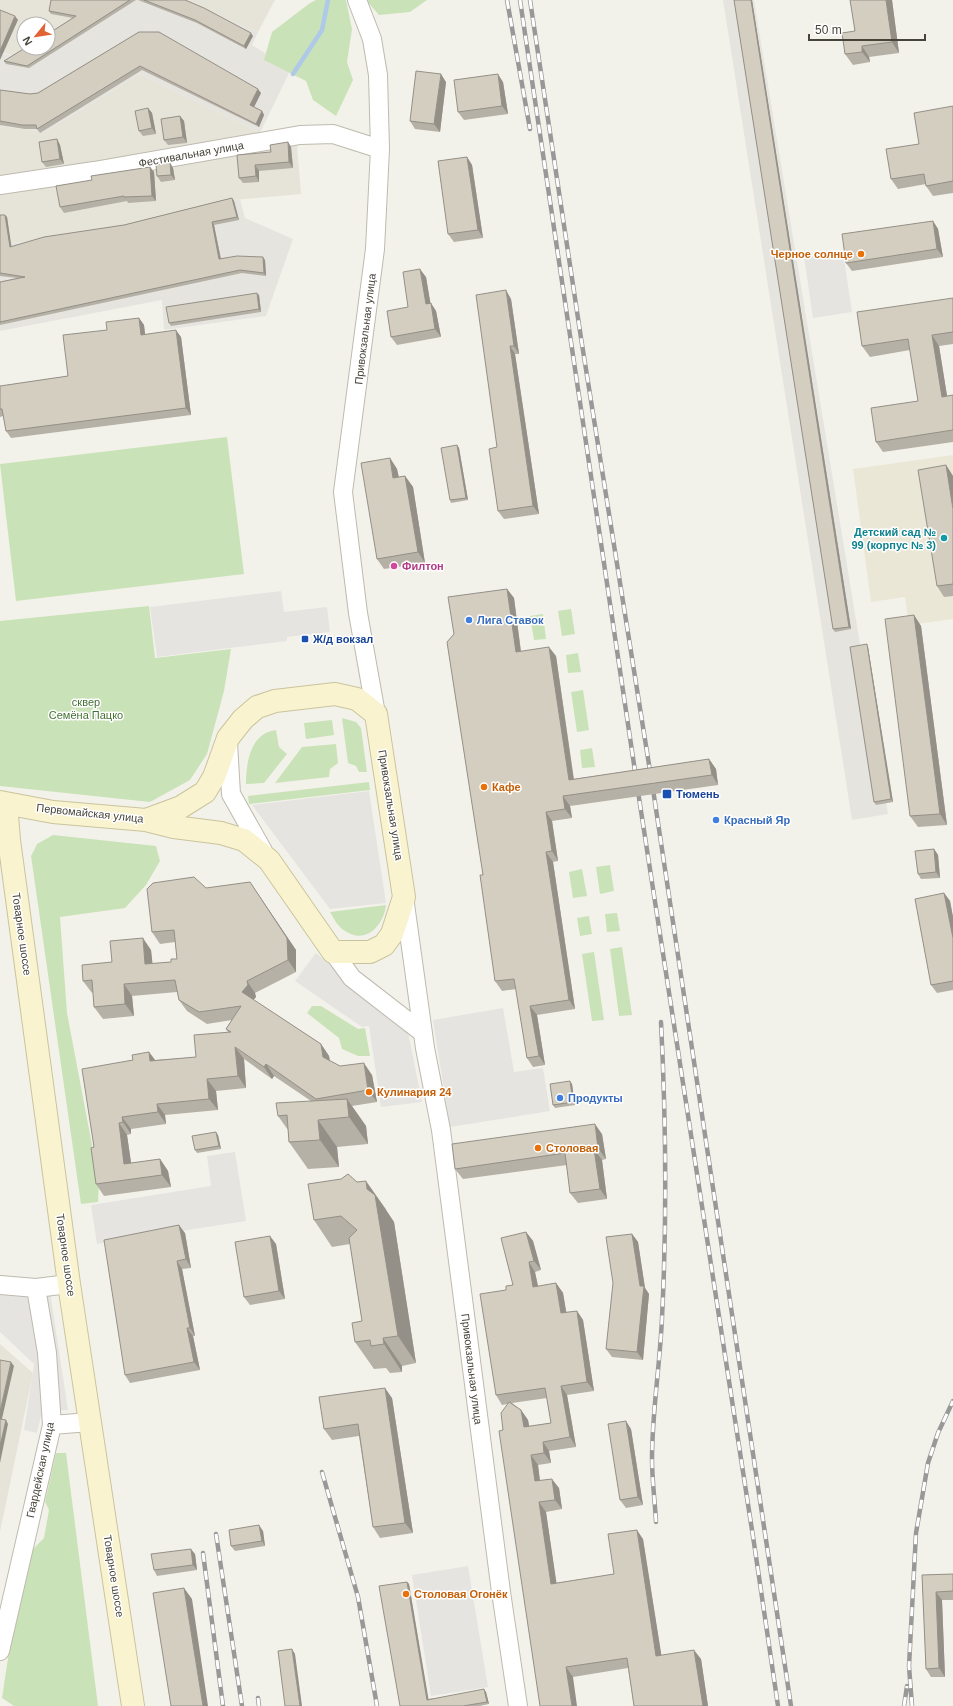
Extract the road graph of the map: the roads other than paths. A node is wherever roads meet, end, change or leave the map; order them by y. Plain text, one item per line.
1 (357, 0) edge
2 (380, 149) junction
3 (0, 185) edge
4 (376, 714) junction
5 (228, 738) junction
6 (2, 803) edge
7 (146, 820) junction
8 (269, 860) junction
9 (404, 897) junction
10 (333, 952) junction
11 (423, 1033) junction
12 (70, 1284) junction
13 (0, 1285) edge
14 (36, 1288) junction
15 (90, 1422) junction
16 (52, 1425) junction
17 (0, 1651) edge
18 (134, 1706) edge
19 (518, 1706) edge

1 - 2 street, Привокзальная улица
2 - 3 street, Фестивальная улица
2 - 4 street, Привокзальная улица
4 - 5 street, Первомайская улица
4 - 9 street, Привокзальная улица
5 - 7 street, Первомайская улица
5 - 8 street
6 - 7 street, Первомайская улица
6 - 12 street, Товарное шоссе
7 - 8 street
8 - 10 street
9 - 10 street, Привокзальная улица
9 - 11 street, Привокзальная улица
10 - 11 street
11 - 19 street, Привокзальная улица
12 - 14 street
12 - 15 street, Товарное шоссе
13 - 14 street
14 - 16 street, Гвардейская улица
15 - 16 street
15 - 18 street, Товарное шоссе
16 - 17 street, Гвардейская улица

